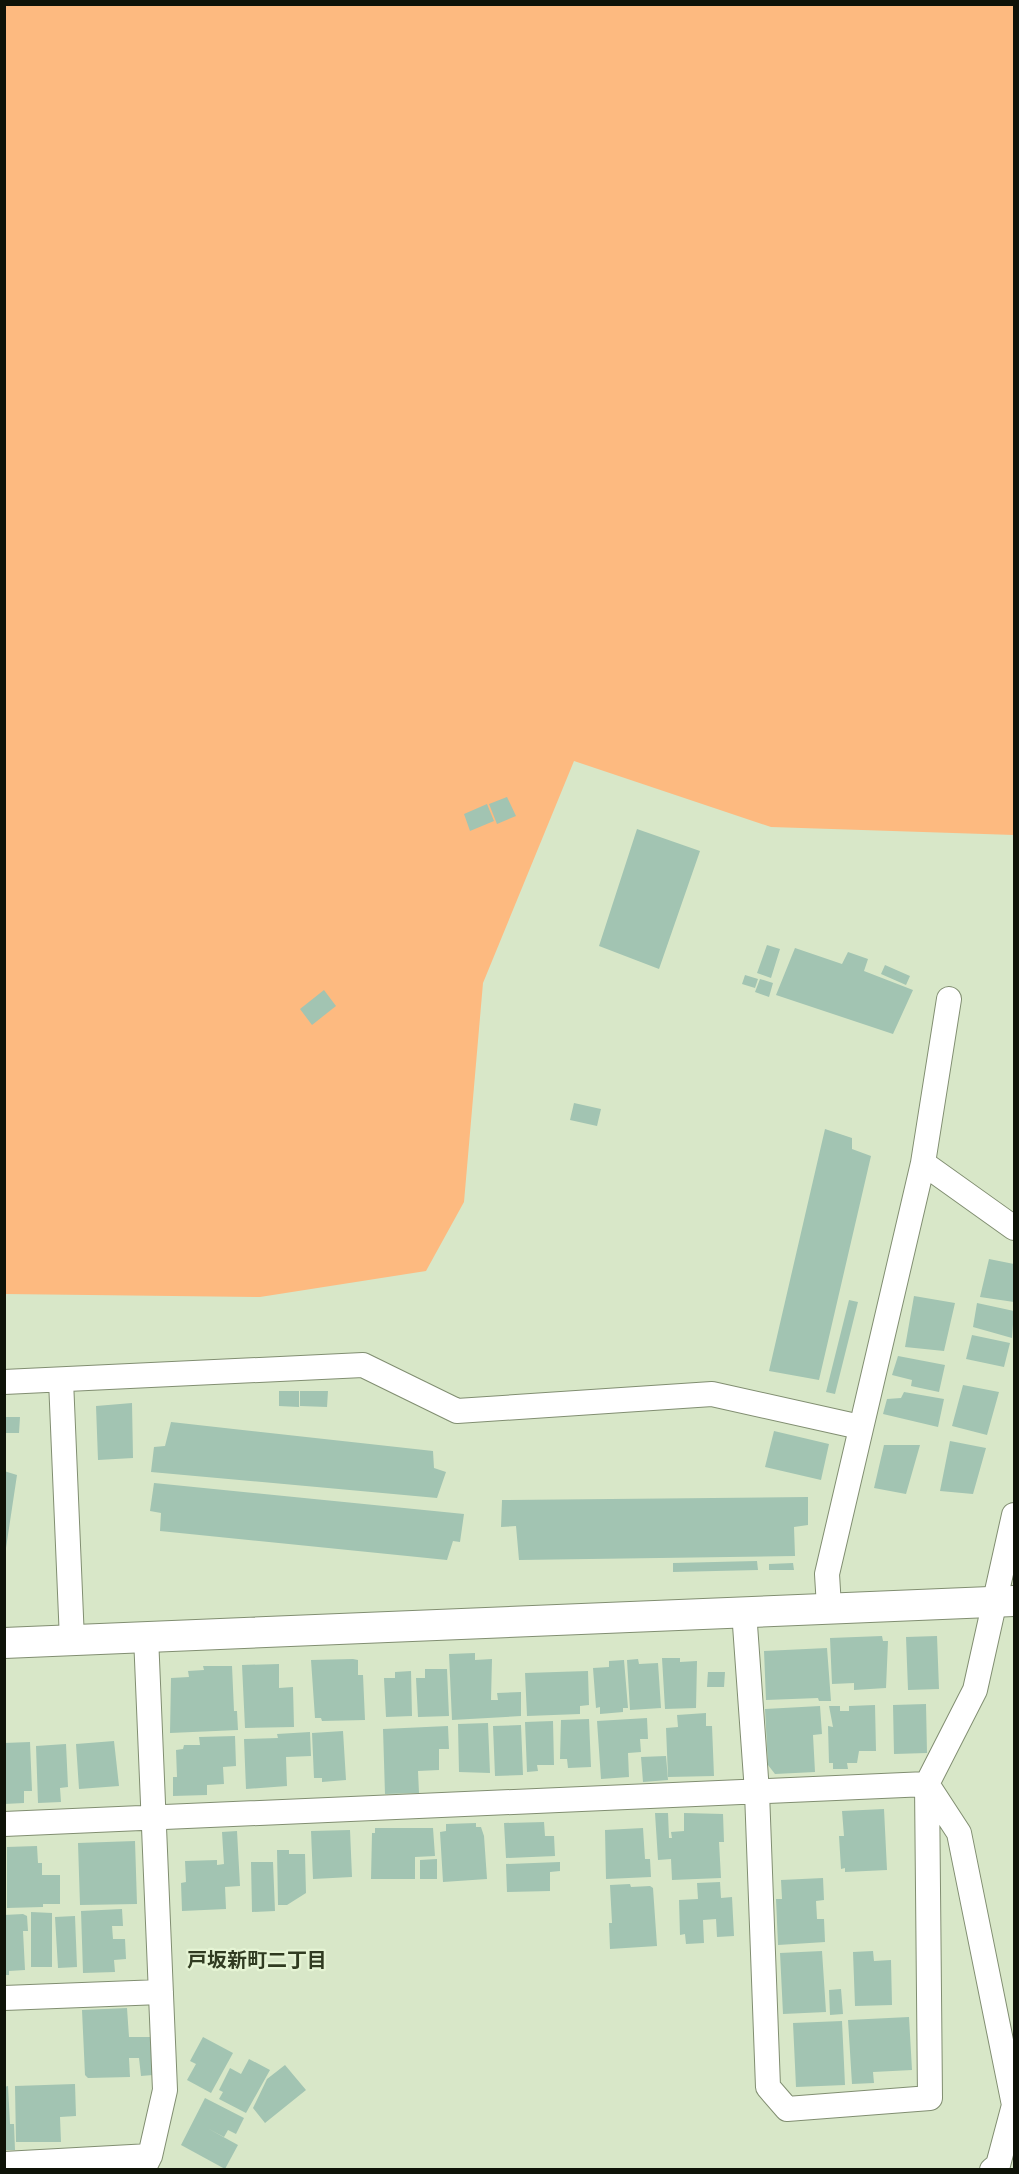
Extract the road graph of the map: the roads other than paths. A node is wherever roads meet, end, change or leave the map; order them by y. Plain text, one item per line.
1 (949, 999) dead end
2 (923, 1163) junction
3 (1014, 1228) edge
4 (61, 1380) junction
5 (4, 1382) edge
6 (860, 1427) junction
7 (1014, 1515) edge
8 (1005, 1601) edge
9 (829, 1606) junction
10 (744, 1611) junction
11 (146, 1636) junction
12 (72, 1640) junction
13 (4, 1643) edge
14 (927, 1784) junction
15 (757, 1792) junction
16 (153, 1818) junction
17 (4, 1824) edge
18 (161, 1992) junction
19 (4, 1998) edge
20 (1014, 2105) edge
21 (146, 2163) edge
22 (4, 2164) edge
23 (992, 2169) edge

1 - 2 street
2 - 3 street
2 - 6 street
4 - 5 street
4 - 6 street
4 - 12 street
6 - 9 street
7 - 8 street
8 - 9 street
8 - 14 street
9 - 10 street
10 - 11 street
10 - 15 street
11 - 12 street
11 - 16 street
12 - 13 street
14 - 15 street
14 - 15 street
14 - 20 street
15 - 16 street
16 - 17 street
16 - 18 street
18 - 19 street
18 - 21 street
20 - 23 street
21 - 22 street

